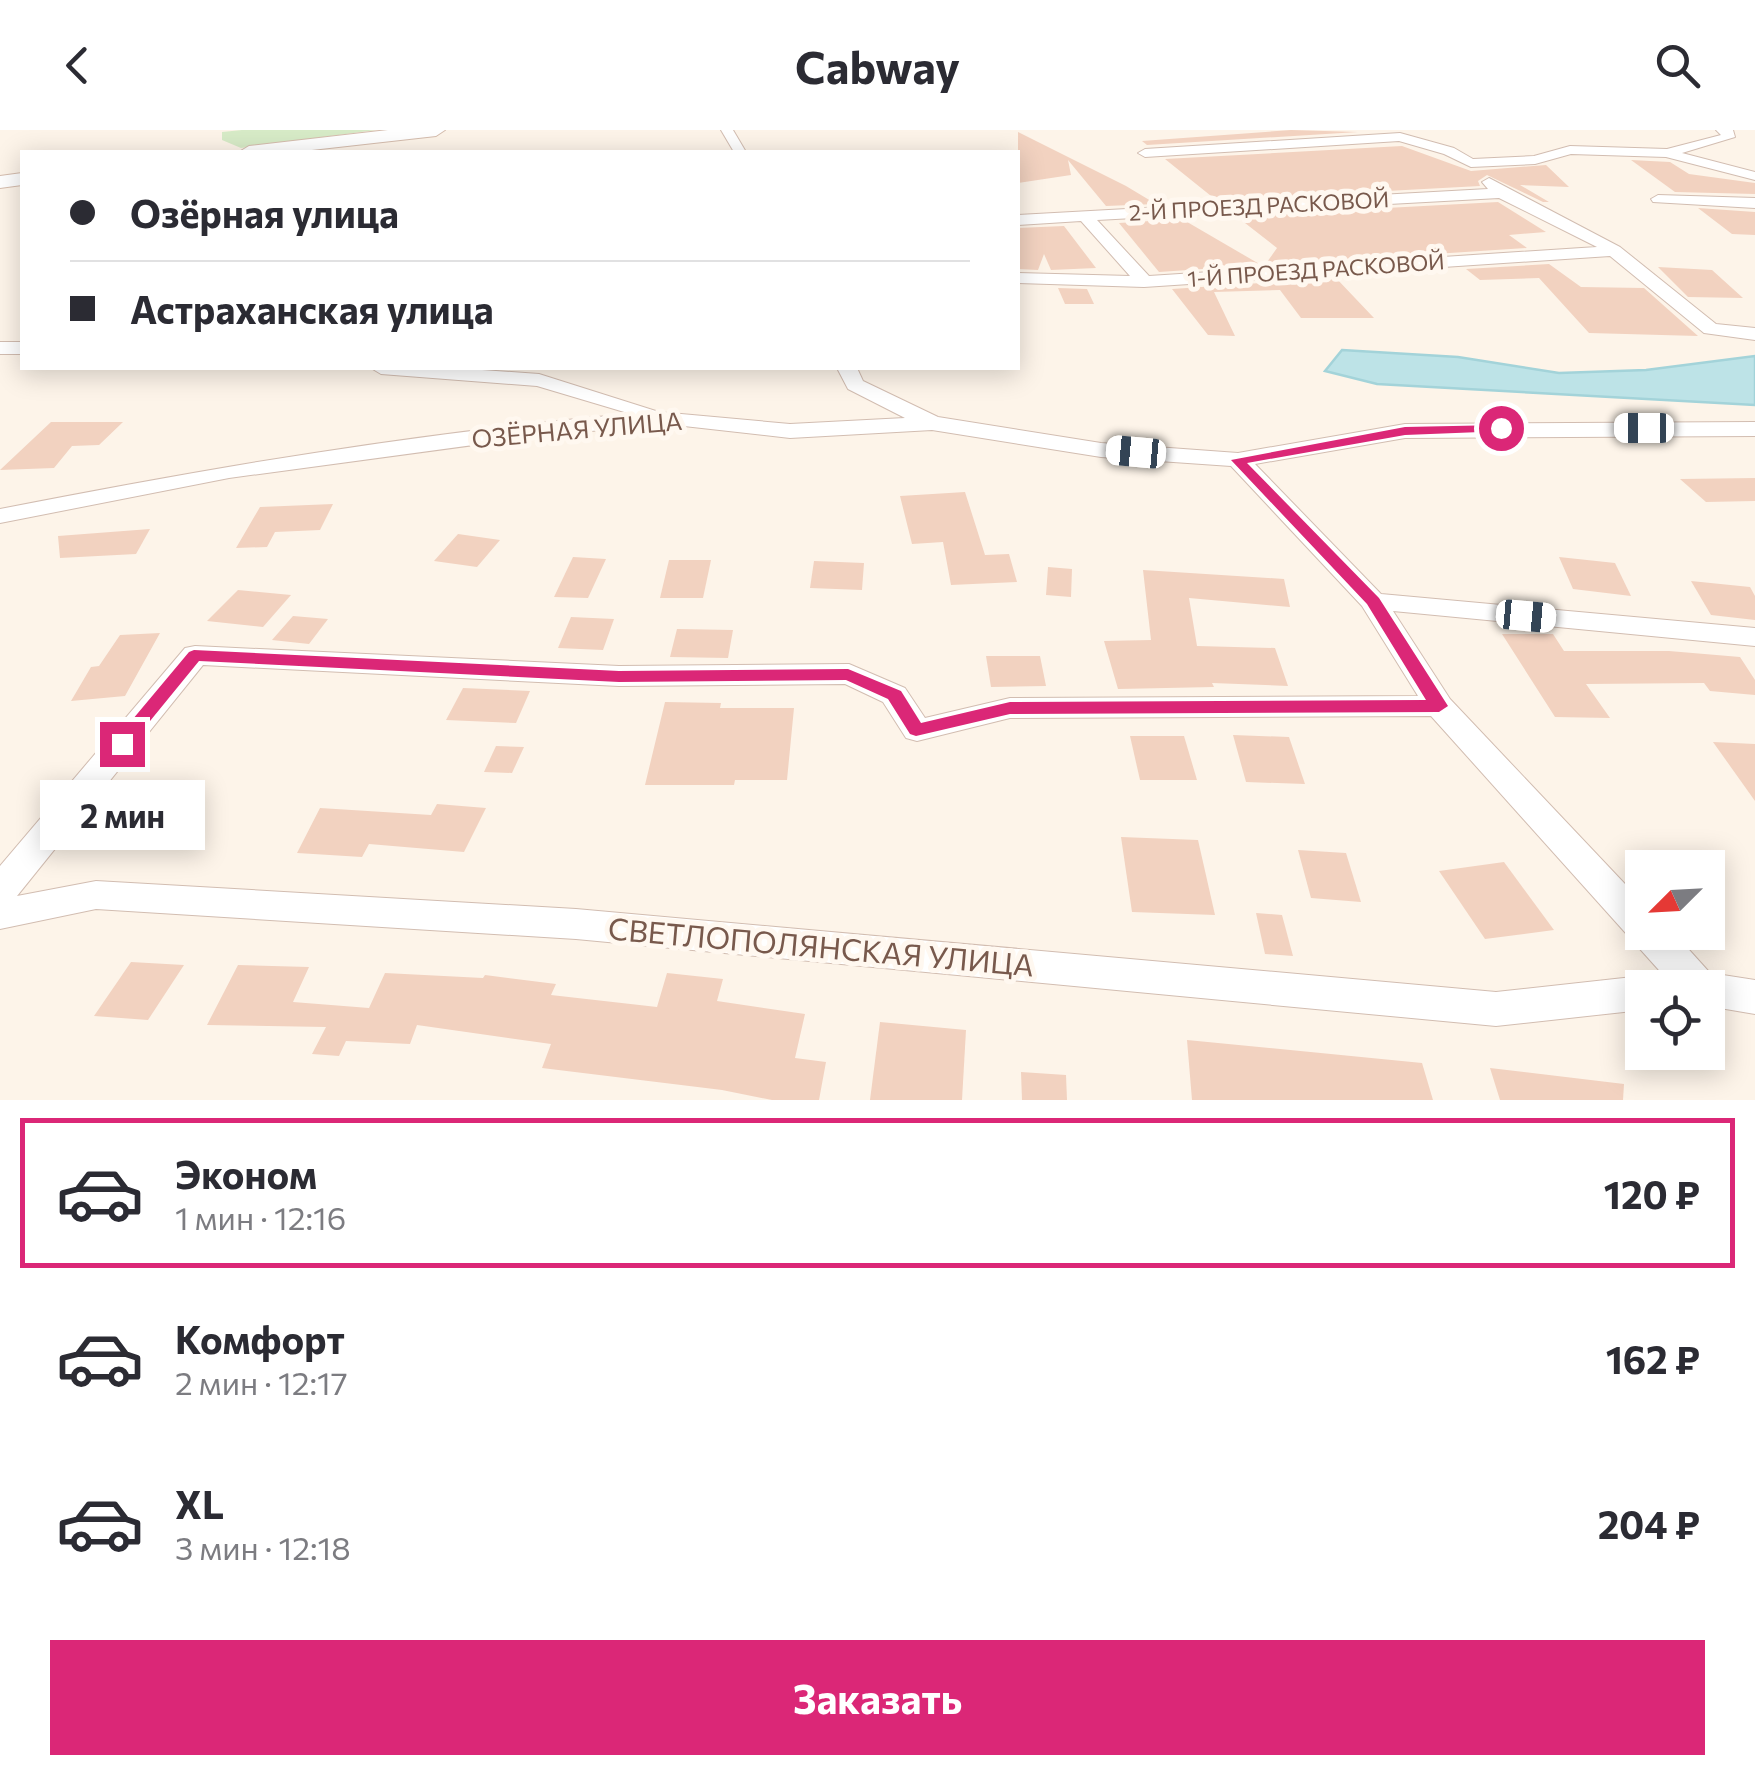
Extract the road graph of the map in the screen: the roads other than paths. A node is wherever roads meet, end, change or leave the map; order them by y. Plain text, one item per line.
1 (436, 130) edge
2 (1564, 130) edge
3 (1722, 130) edge
4 (1595, 135) dead end
5 (266, 150) edge
6 (1570, 150) junction
7 (1666, 153) junction
8 (1145, 154) dead end
9 (1471, 163) junction
10 (1754, 174) edge
11 (1501, 194) junction
12 (1658, 200) dead end
13 (1755, 204) edge
14 (1085, 216) junction
15 (1020, 220) edge
16 (1614, 251) junction
17 (1020, 278) edge
18 (1144, 282) junction
19 (1755, 334) edge
20 (407, 370) edge
21 (848, 370) edge
22 (666, 418) junction
23 (932, 423) junction
24 (1755, 429) edge
25 (1238, 460) junction
26 (0, 516) edge
27 (1373, 601) junction
28 (1755, 637) edge
29 (1439, 706) junction
30 (0, 890) edge
31 (1625, 908) edge
32 (0, 914) edge
33 (1665, 950) edge
34 (1684, 970) edge
35 (1725, 992) edge
36 (1625, 996) edge
37 (1755, 997) edge

1 - 5 main road
2 - 6 street
3 - 7 street
4 - 7 street
6 - 7 street
6 - 9 street
7 - 10 street
8 - 9 street
9 - 11 street
11 - 14 street, 2-Й ПРОЕЗД РАСКОВОЙ
11 - 16 street
12 - 13 street
14 - 15 street, 2-Й ПРОЕЗД РАСКОВОЙ
14 - 18 street
16 - 18 street, 1-Й ПРОЕЗД РАСКОВОЙ
16 - 19 street
17 - 18 street, 1-Й ПРОЕЗД РАСКОВОЙ
20 - 22 street
21 - 23 street
22 - 23 street, ОЗЁРНАЯ УЛИЦА
22 - 26 street, ОЗЁРНАЯ УЛИЦА
23 - 25 street, ОЗЁРНАЯ УЛИЦА
24 - 25 street, ОЗЁРНАЯ УЛИЦА
25 - 27 street
27 - 28 street
27 - 29 street
29 - 30 street
29 - 31 street
32 - 36 street, СВЕТЛОПОЛЯНСКАЯ УЛИЦА
33 - 34 street
35 - 37 street

